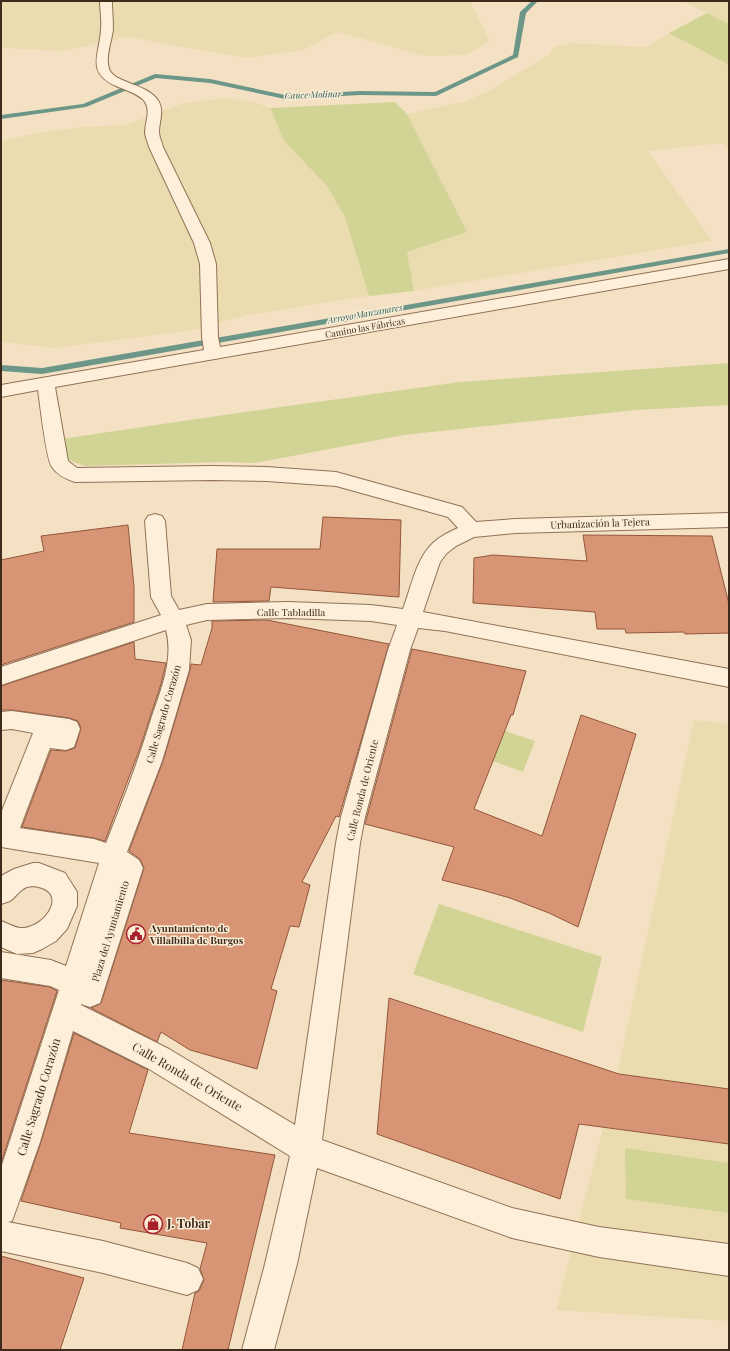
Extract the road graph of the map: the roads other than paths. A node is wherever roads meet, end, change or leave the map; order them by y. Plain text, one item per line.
1 (106, 1) edge
2 (729, 264) edge
3 (212, 347) junction
4 (46, 384) junction
5 (1, 391) edge
6 (729, 520) edge
7 (155, 521) dead end
8 (471, 530) junction
9 (410, 618) junction
10 (174, 619) junction
11 (1, 676) edge
12 (729, 678) edge
13 (1, 721) edge
14 (113, 857) junction
15 (1, 892) edge
16 (64, 911) junction
17 (95, 916) junction
18 (1, 933) edge
19 (1, 965) edge
20 (74, 983) junction
21 (65, 1012) junction
22 (306, 1149) junction
23 (1, 1210) edge
24 (1, 1236) edge
25 (729, 1260) edge
26 (187, 1279) dead end
27 (258, 1350) edge

1 - 3 street
2 - 3 street, Camino las Fábricas
3 - 4 street, Camino las Fábricas
4 - 5 street, Camino las Fábricas
4 - 8 street
6 - 8 street, Urbanización la Tejera
7 - 10 street, Calle Sagrado Corazón
8 - 9 street, Calle Ronda de Oriente
9 - 10 street, Calle Tabladilla
9 - 12 street, Calle Tabladilla
9 - 22 street, Calle Ronda de Oriente
10 - 11 street, Calle Tabladilla
10 - 14 street, Calle Sagrado Corazón
13 - 14 street, Plaza del Ayuntamiento
14 - 17 street, Plaza del Ayuntamiento
14 - 20 street, Plaza del Ayuntamiento
15 - 16 street
16 - 17 street, Plaza del Ayuntamiento
16 - 18 street
17 - 20 street, Plaza del Ayuntamiento
19 - 20 street, Plaza del Ayuntamiento
20 - 21 street, Calle Sagrado Corazón
21 - 22 street, Calle Ronda de Oriente
21 - 23 street, Calle Sagrado Corazón
22 - 25 street
22 - 27 street, Calle Ronda de Oriente
24 - 26 street

